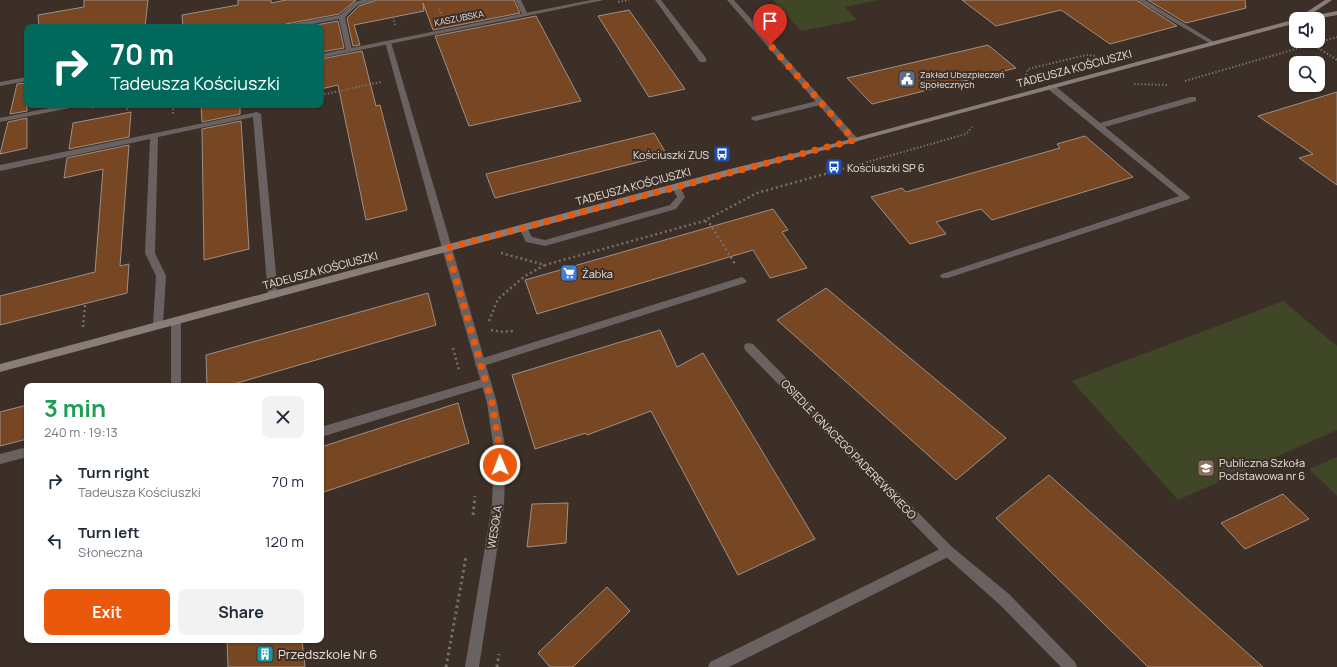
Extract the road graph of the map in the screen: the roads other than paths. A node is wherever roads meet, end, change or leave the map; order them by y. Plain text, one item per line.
1 (373, 0) edge
2 (518, 0) edge
3 (601, 0) edge
4 (658, 0) edge
5 (730, 0) edge
6 (1140, 0) edge
7 (1329, 0) edge
8 (1310, 12) edge
9 (1337, 13) edge
10 (525, 15) junction
11 (1325, 15) edge
12 (342, 16) junction
13 (1289, 23) edge
14 (301, 24) edge
15 (388, 42) junction
16 (1213, 44) junction
17 (349, 50) junction
18 (324, 55) edge
19 (703, 60) dead end
20 (24, 80) edge
21 (0, 84) edge
22 (1051, 87) junction
23 (1193, 99) dead end
24 (821, 102) junction
25 (60, 108) edge
26 (755, 119) dead end
27 (0, 120) edge
28 (1098, 126) junction
29 (154, 135) junction
30 (854, 140) junction
31 (0, 168) edge
32 (676, 187) junction
33 (523, 228) junction
34 (447, 248) junction
35 (945, 276) dead end
36 (742, 281) dead end
37 (273, 295) junction
38 (176, 320) junction
39 (158, 325) junction
40 (749, 346) dead end
41 (480, 363) junction
42 (0, 368) edge
43 (486, 382) junction
44 (176, 383) edge
45 (324, 431) edge
46 (24, 453) edge
47 (0, 459) edge
48 (948, 551) junction
49 (472, 667) edge
50 (715, 667) edge
51 (1070, 667) edge

1 - 12 street
2 - 10 street
3 - 10 street, KASZUBSKA
4 - 19 street
5 - 24 street
6 - 16 street
7 - 8 street
9 - 11 street
10 - 15 street, KASZUBSKA
12 - 14 street
12 - 17 street
13 - 16 street, TADEUSZA KOŚCIUSZKI
15 - 17 street, KASZUBSKA
15 - 34 street, WESOŁA
16 - 22 street, TADEUSZA KOŚCIUSZKI
17 - 18 street, KASZUBSKA
20 - 21 street
22 - 28 street
22 - 30 street, TADEUSZA KOŚCIUSZKI
23 - 28 street
24 - 26 street
24 - 30 street
25 - 27 street
28 - 35 street
29 - 31 street
29 - 37 street
29 - 39 street
30 - 32 street, TADEUSZA KOŚCIUSZKI
32 - 33 street, TADEUSZA KOŚCIUSZKI
32 - 33 street
33 - 34 street, TADEUSZA KOŚCIUSZKI
34 - 37 street, TADEUSZA KOŚCIUSZKI
34 - 41 street, WESOŁA
36 - 41 street
37 - 38 street, TADEUSZA KOŚCIUSZKI
38 - 39 street, TADEUSZA KOŚCIUSZKI
38 - 44 street
39 - 42 street, TADEUSZA KOŚCIUSZKI
40 - 48 street, OSIEDLE IGNACEGO PADEREWSKIEGO
41 - 43 street, WESOŁA
43 - 45 street
43 - 49 street, WESOŁA
46 - 47 street
48 - 50 street
48 - 51 street, OSIEDLE IGNACEGO PADEREWSKIEGO

